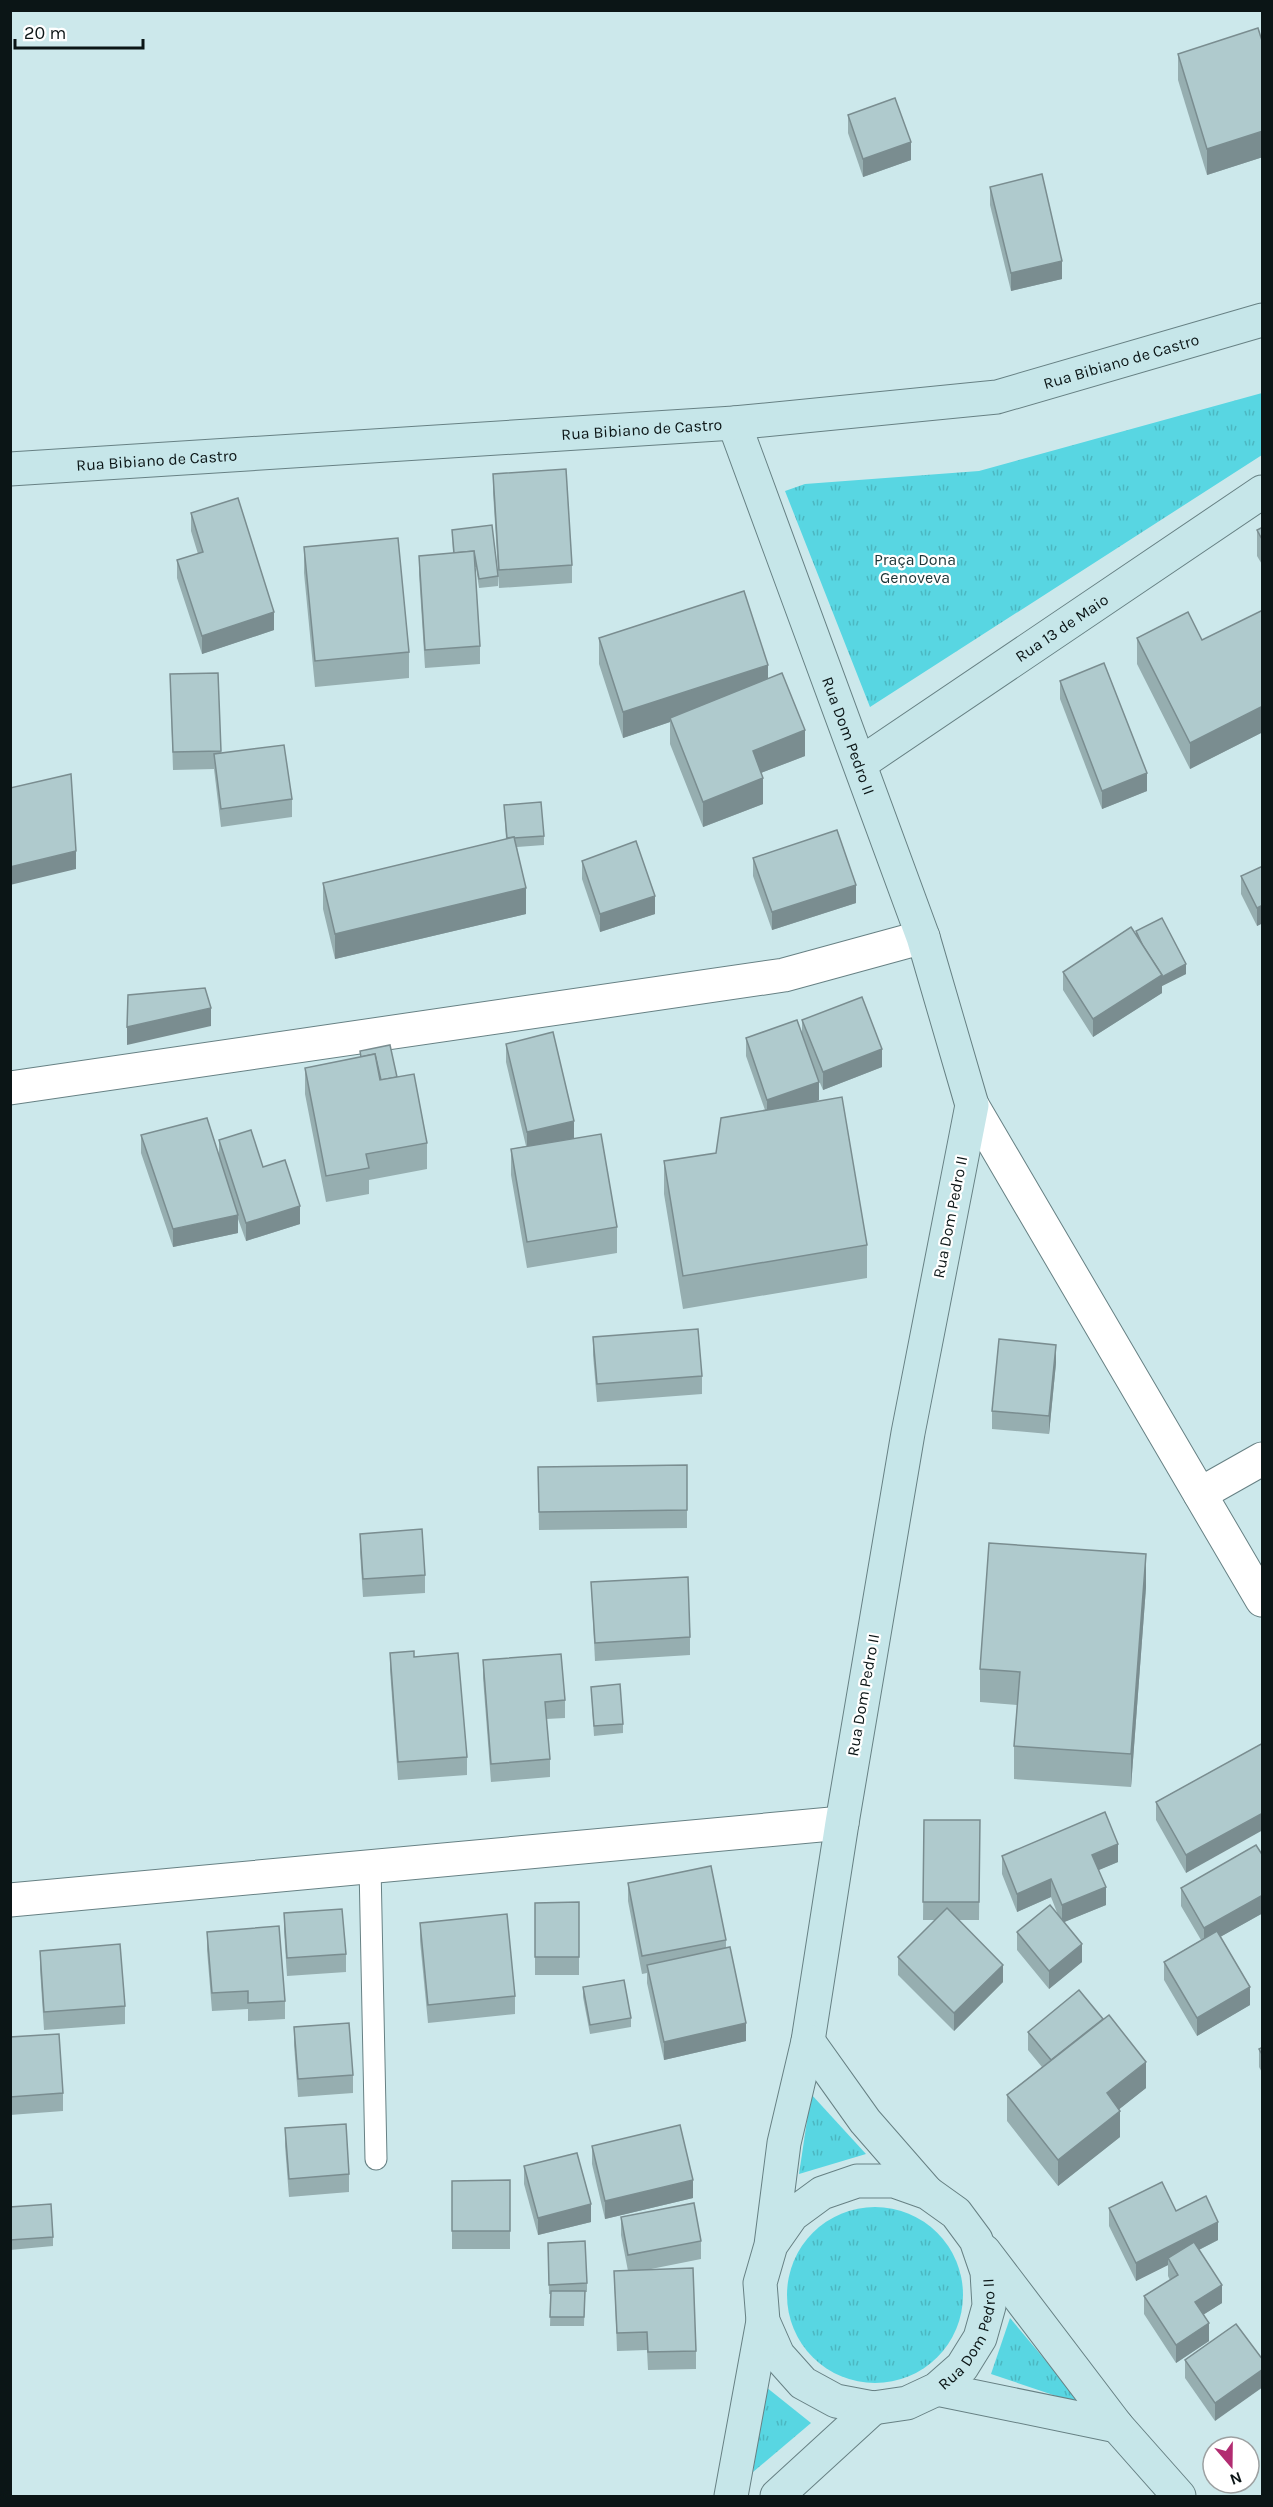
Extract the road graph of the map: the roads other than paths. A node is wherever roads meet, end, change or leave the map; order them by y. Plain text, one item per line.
1 (1263, 320) edge
2 (734, 423) junction
3 (10, 469) edge
4 (1263, 492) edge
5 (861, 764) junction
6 (923, 937) junction
7 (10, 1088) edge
8 (972, 1105) junction
9 (1263, 1459) edge
10 (1200, 1494) junction
11 (1263, 1600) edge
12 (842, 1823) junction
13 (370, 1866) junction
14 (10, 1900) edge
15 (808, 2042) junction
16 (376, 2159) dead end
17 (928, 2193) junction
18 (976, 2240) junction
19 (771, 2245) junction
20 (763, 2321) junction
21 (937, 2389) junction
22 (873, 2408) junction
23 (1116, 2426) junction
24 (731, 2496) edge
25 (777, 2496) edge
26 (1179, 2496) edge

1 - 2 main road, Rua Bibiano de Castro
2 - 3 main road, Rua Bibiano de Castro
2 - 5 main road, Rua Dom Pedro II
4 - 5 main road, Rua 13 de Maio
5 - 6 main road, Rua Dom Pedro II
6 - 7 street
6 - 8 main road, Rua Dom Pedro II
8 - 10 street
8 - 12 main road, Rua Dom Pedro II
9 - 10 street
10 - 11 street
12 - 13 street
12 - 15 main road, Rua Dom Pedro II
13 - 14 street
13 - 16 lane
15 - 17 main road, Rua Dom Pedro II
15 - 19 main road, Rua Dom Pedro II
17 - 18 main road, Rua Dom Pedro II
17 - 19 main road, Rua Dom Pedro II
18 - 21 main road, Rua Dom Pedro II
18 - 23 main road
19 - 20 main road, Rua Dom Pedro II
20 - 22 main road, Rua Dom Pedro II
20 - 24 main road, Rua Dom Pedro II
21 - 22 main road, Rua Dom Pedro II
21 - 23 main road
22 - 25 main road
23 - 26 main road

